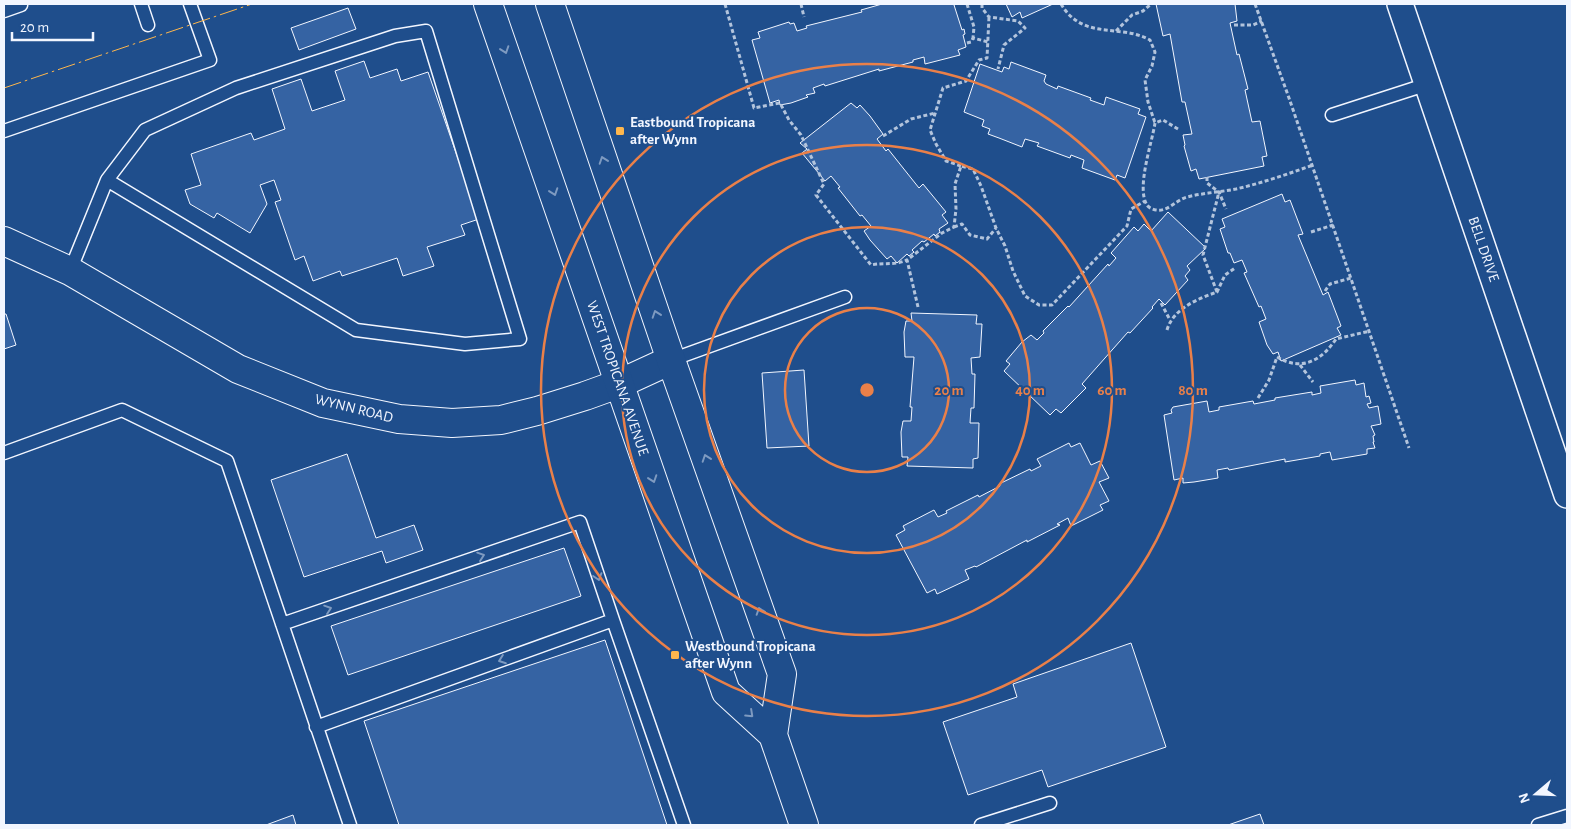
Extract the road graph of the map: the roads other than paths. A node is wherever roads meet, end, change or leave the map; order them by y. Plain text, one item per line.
1 (141, 4) edge
2 (190, 4) edge
3 (488, 4) edge
4 (550, 4) edge
5 (1400, 4) edge
6 (21, 5) dead end
7 (4, 11) edge
8 (148, 25) dead end
9 (1428, 84) junction
10 (1332, 115) dead end
11 (4, 131) edge
12 (106, 180) junction
13 (4, 241) edge
14 (70, 271) junction
15 (845, 297) dead end
16 (672, 360) junction
17 (620, 383) junction
18 (4, 453) edge
19 (1567, 495) edge
20 (613, 620) junction
21 (282, 624) junction
22 (316, 727) junction
23 (773, 735) junction
24 (1050, 803) dead end
25 (1567, 816) edge
26 (350, 825) edge
27 (684, 825) edge
28 (804, 825) edge
29 (980, 825) edge
30 (1538, 825) edge

1 - 8 lane
2 - 11 lane
3 -> 17 main road, WEST TROPICANA AVENUE
16 -> 4 main road, WEST TROPICANA AVENUE
5 - 9 street, BELL DRIVE
6 - 7 lane
9 - 10 lane
9 - 19 street, BELL DRIVE
12 - 12 lane
12 - 14 lane
13 - 14 main road, WYNN ROAD
14 - 17 main road, WYNN ROAD
15 - 16 lane
16 - 17 main road, WYNN ROAD
23 -> 16 main road, WEST TROPICANA AVENUE
17 -> 23 main road, WEST TROPICANA AVENUE
18 - 21 lane
21 -> 20 lane
20 -> 22 lane
20 - 27 lane
21 - 22 lane
22 - 26 lane
23 - 28 main road, WEST TROPICANA AVENUE
24 - 29 lane
25 - 30 lane

